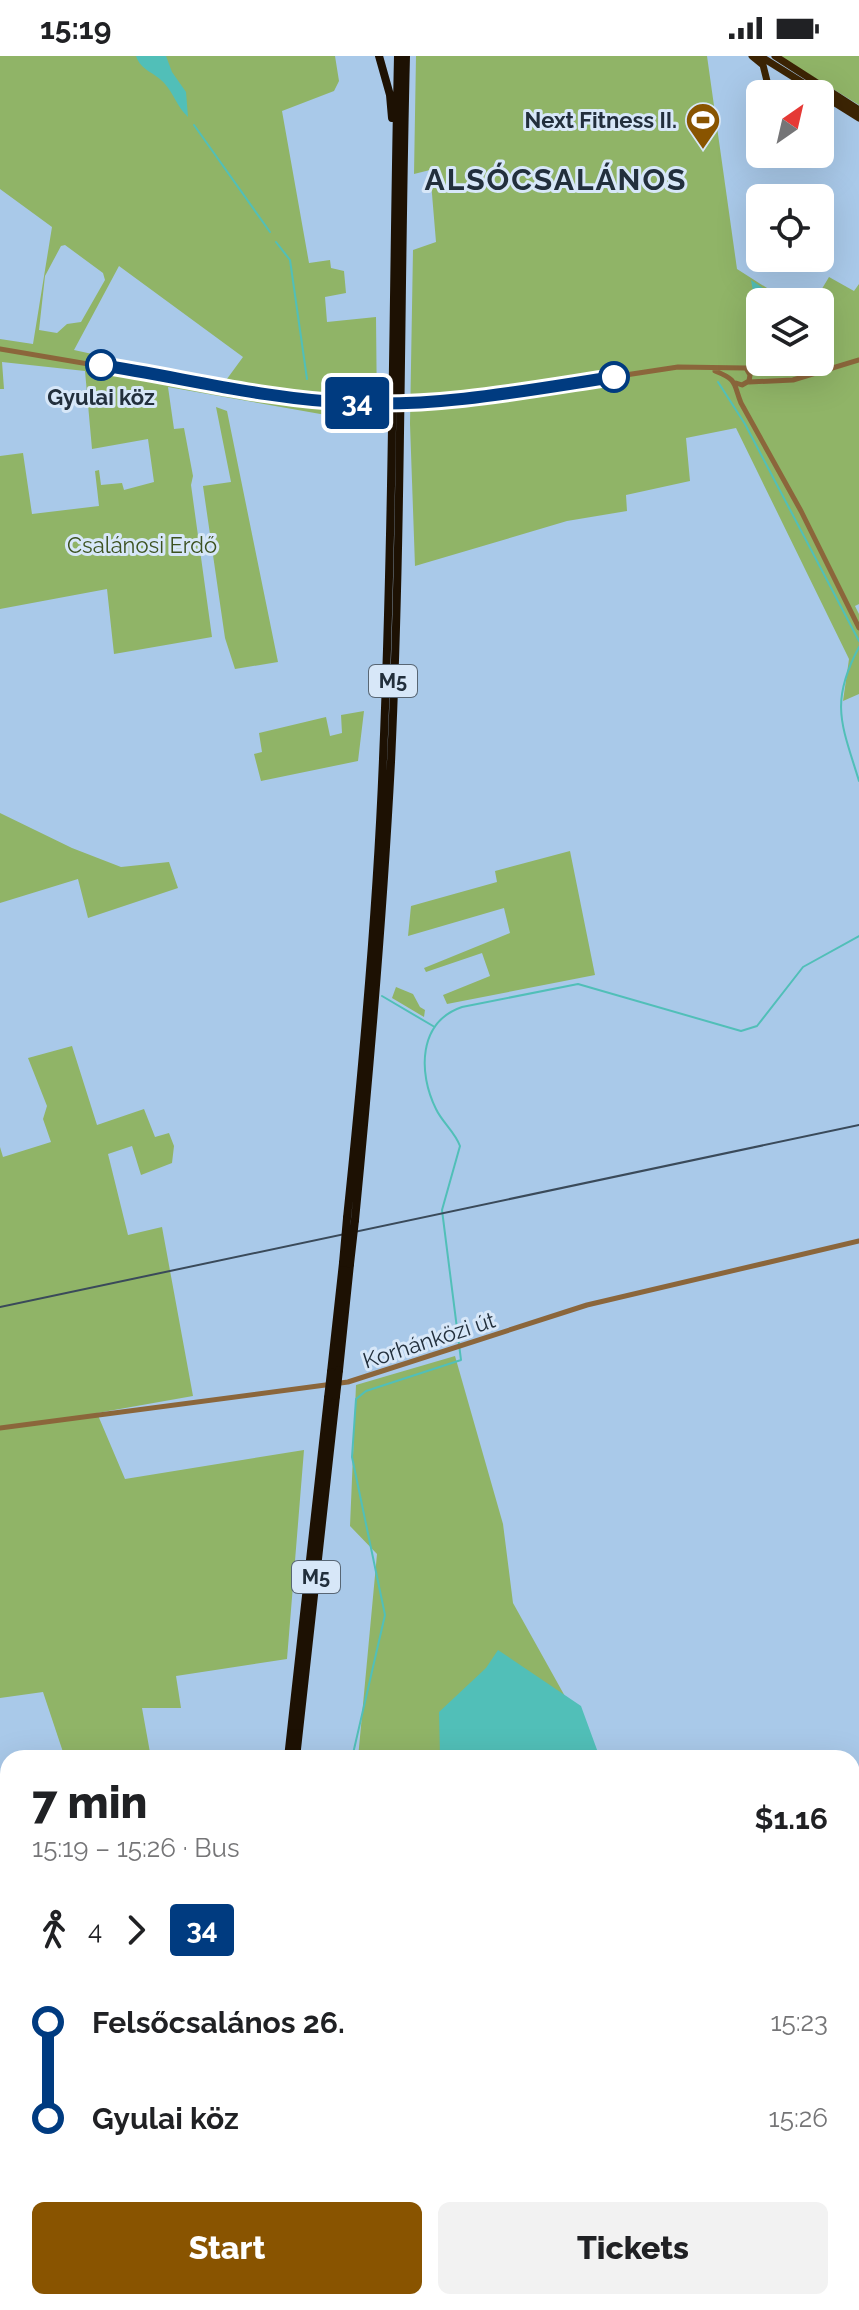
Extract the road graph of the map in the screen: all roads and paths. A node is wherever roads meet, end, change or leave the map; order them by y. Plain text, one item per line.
1 (379, 56) edge
2 (398, 56) edge
3 (406, 56) edge
4 (752, 56) edge
5 (760, 56) edge
6 (775, 56) edge
7 (767, 80) edge
8 (859, 110) edge
9 (859, 118) edge
10 (396, 173) junction
11 (0, 349) edge
12 (859, 360) edge
13 (711, 369) junction
14 (734, 369) junction
15 (746, 369) edge
16 (749, 376) edge
17 (754, 376) edge
18 (734, 381) junction
19 (775, 382) junction
20 (746, 383) junction
21 (741, 403) junction
22 (859, 628) edge
23 (351, 1219) junction
24 (859, 1241) edge
25 (332, 1397) junction
26 (0, 1428) edge
27 (289, 1750) edge
28 (297, 1750) edge

1 - 10 highway
2 - 10 highway, M5
3 - 23 highway, M5
4 - 7 main road
5 - 9 main road
6 - 8 main road
10 - 23 highway, M5
11 - 13 street, bridge
12 - 19 street
13 - 14 street
13 - 18 street
14 - 15 street
14 - 18 street
16 - 20 street
17 - 19 street
18 - 20 street
18 - 21 street
19 - 20 street
20 - 21 street
21 - 22 street
23 - 25 highway, M5, bridge
24 - 26 street, Korhánközi út
25 - 27 highway, M5
25 - 28 highway, M5

